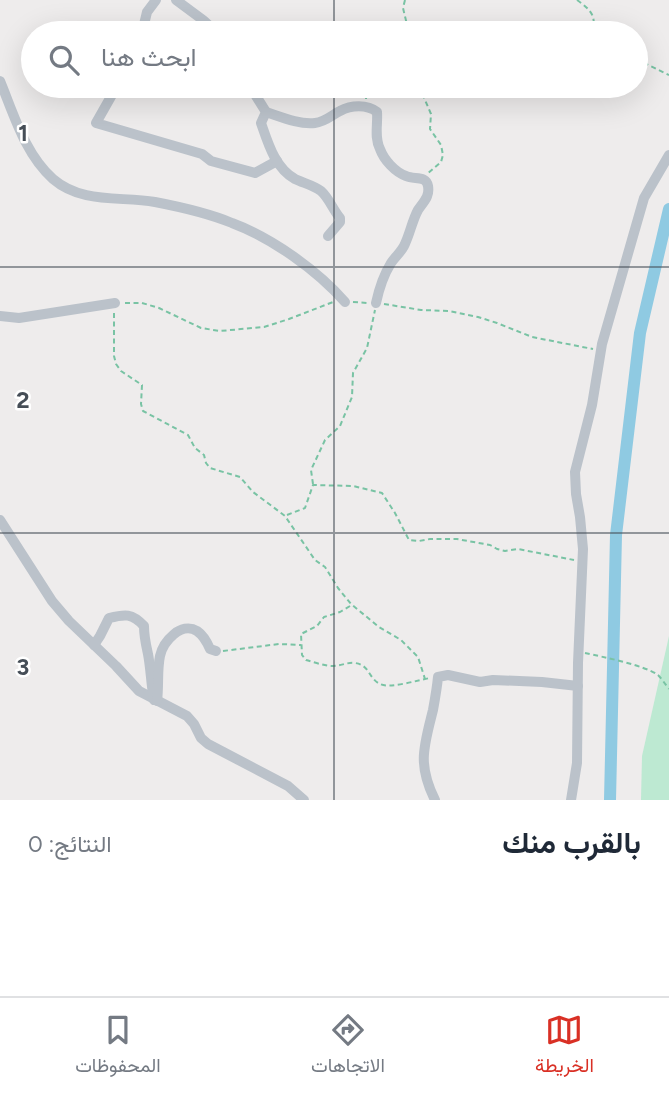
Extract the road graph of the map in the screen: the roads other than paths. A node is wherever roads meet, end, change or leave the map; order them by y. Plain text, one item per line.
1 (156, 0) edge
2 (176, 0) edge
3 (145, 21) edge
4 (204, 21) edge
5 (0, 81) edge
6 (109, 98) edge
7 (257, 98) edge
8 (266, 112) junction
9 (669, 155) edge
10 (277, 161) junction
11 (328, 236) dead end
12 (345, 302) road end
13 (115, 303) road end
14 (376, 303) road end
15 (0, 316) edge
16 (0, 520) edge
17 (93, 645) junction
18 (216, 651) road end
19 (578, 686) junction
20 (155, 701) junction
21 (304, 800) edge
22 (435, 800) edge
23 (571, 800) edge

1 - 3 street
2 - 4 street
5 - 12 street
6 - 10 street
7 - 8 street
8 - 10 street
8 - 14 street
9 - 19 street
10 - 11 street
13 - 15 street
16 - 17 street
17 - 20 street
17 - 20 street
18 - 20 street
19 - 22 street
19 - 23 street
20 - 21 street

